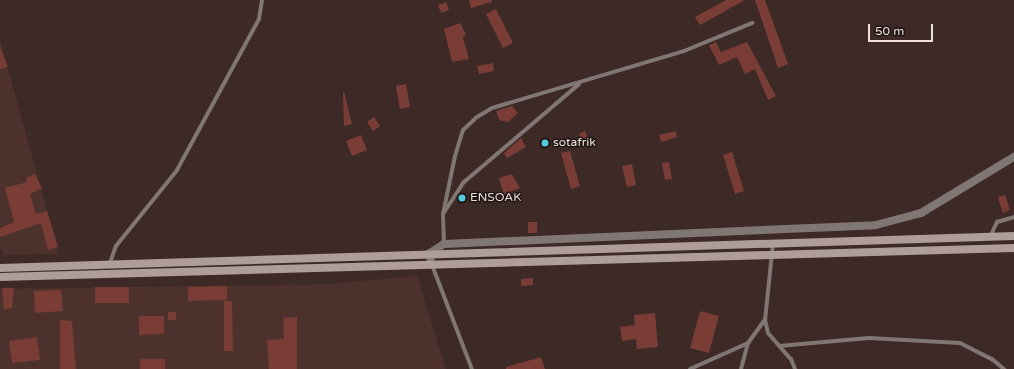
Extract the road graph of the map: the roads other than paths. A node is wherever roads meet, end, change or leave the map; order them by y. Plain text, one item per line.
1 (262, 0) edge
2 (752, 23) dead end
3 (580, 83) junction
4 (1014, 157) edge
5 (443, 214) junction
6 (1014, 217) edge
7 (1014, 236) edge
8 (990, 237) junction
9 (774, 243) junction
10 (444, 244) junction
11 (1014, 248) edge
12 (430, 253) junction
13 (773, 253) junction
14 (110, 263) junction
15 (431, 263) junction
16 (0, 268) edge
17 (0, 278) edge
18 (765, 320) junction
19 (748, 343) junction
20 (779, 346) junction
21 (472, 369) edge
22 (690, 369) edge
23 (741, 369) edge
24 (795, 369) edge
25 (1004, 369) edge

1 - 14 lane
2 - 3 lane
3 - 5 lane
3 - 5 lane
4 - 10 street
5 - 10 lane
6 - 8 lane
7 - 8 street
8 - 9 street
9 - 12 street
9 - 13 lane
10 - 12 street
11 - 13 street
12 - 14 street
12 - 15 street
13 - 15 street
13 - 18 lane
14 - 16 street
15 - 17 street
15 - 21 lane
18 - 19 lane
18 - 20 lane
19 - 22 lane
19 - 23 lane
20 - 24 lane
20 - 25 lane

